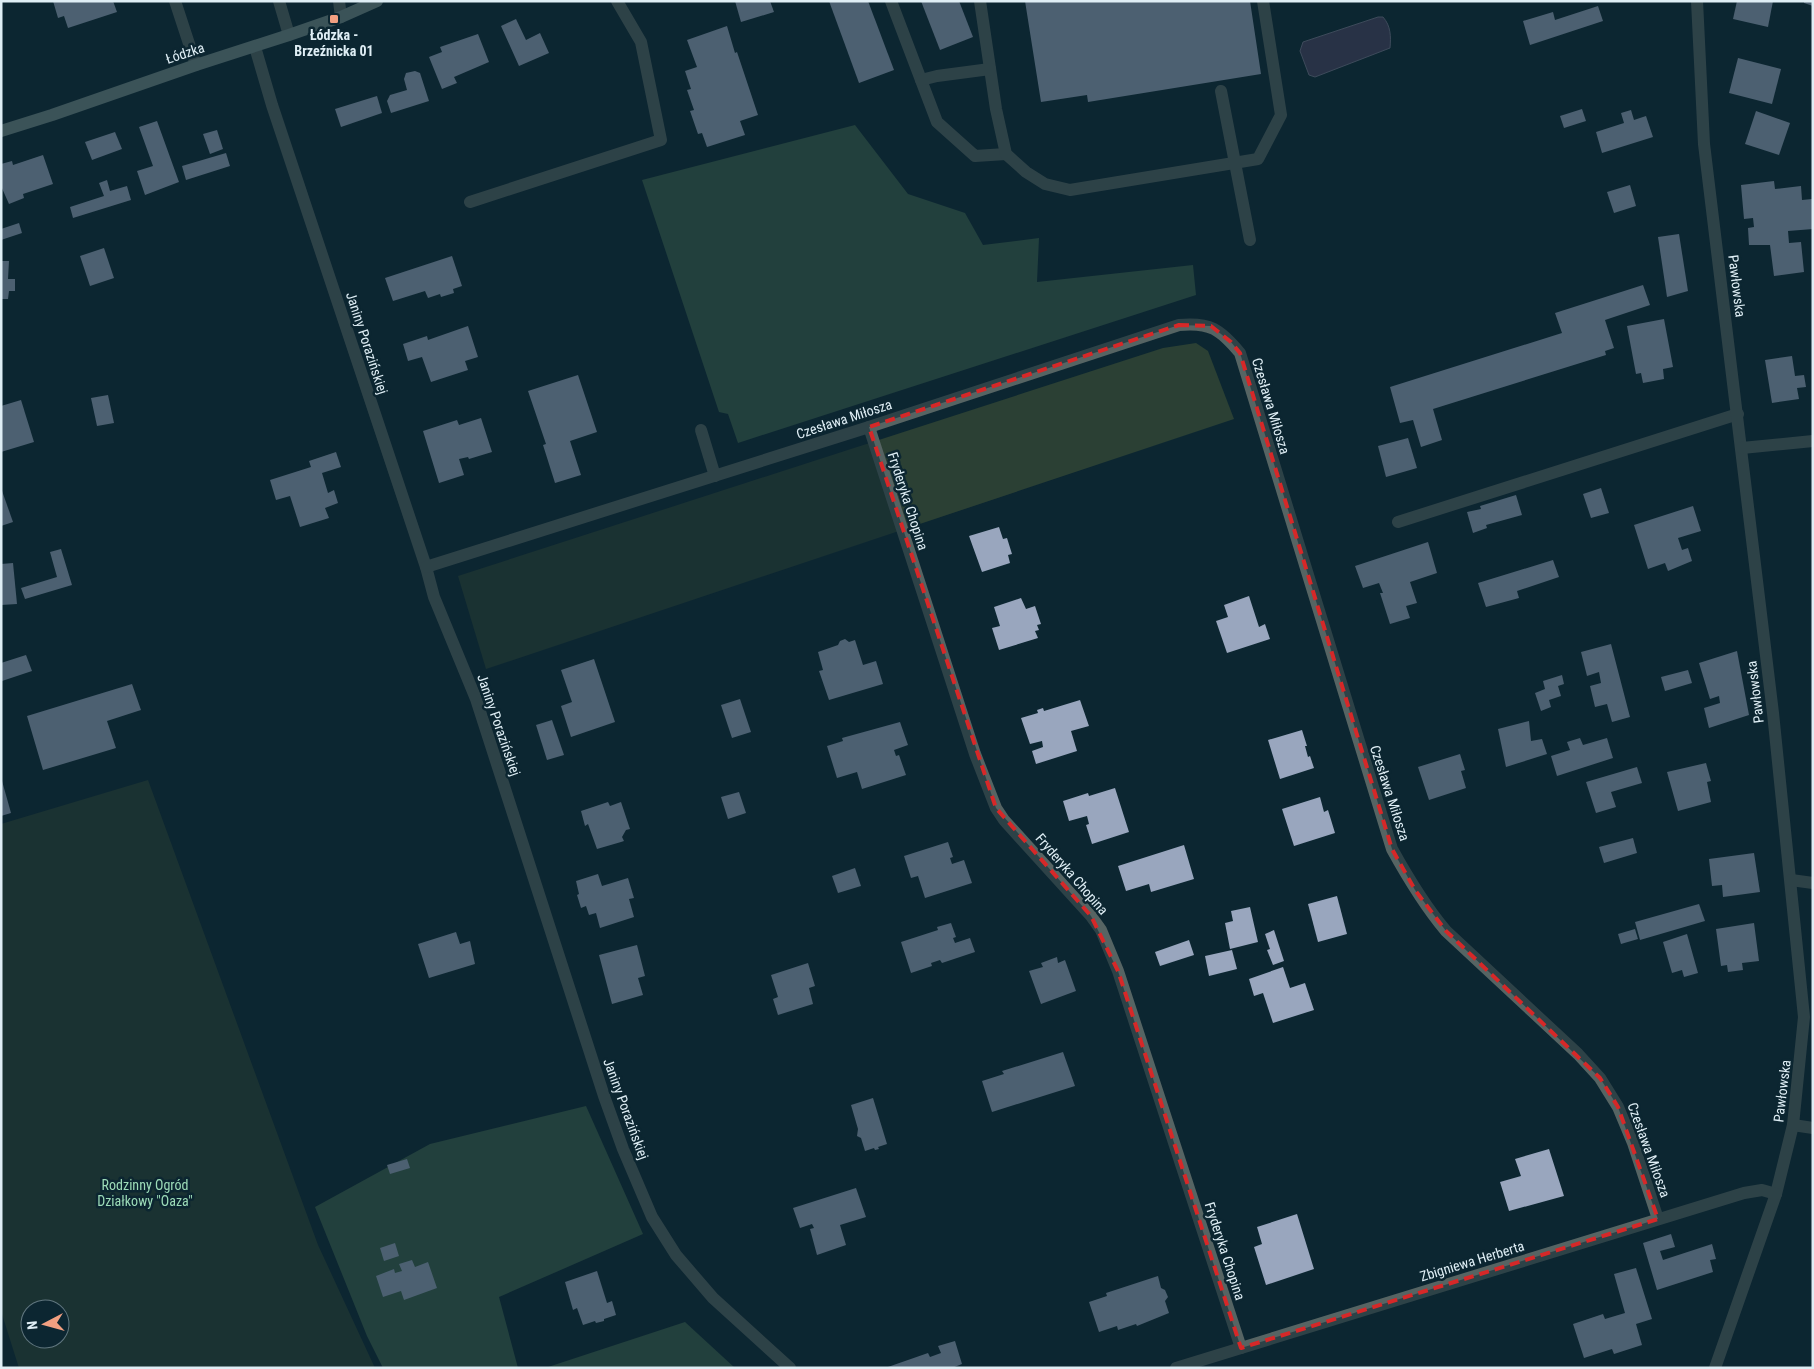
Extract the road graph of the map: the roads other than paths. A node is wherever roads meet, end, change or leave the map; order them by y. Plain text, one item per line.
1 (175, 1) edge
2 (279, 1) edge
3 (339, 1) edge
4 (377, 1) edge
5 (618, 1) edge
6 (891, 1) edge
7 (980, 1) edge
8 (1262, 1) edge
9 (1697, 1) edge
10 (341, 17) junction
11 (289, 35) junction
12 (255, 47) junction
13 (196, 65) junction
14 (990, 69) junction
15 (921, 80) junction
16 (1221, 91) dead end
17 (1, 131) edge
18 (1006, 154) junction
19 (1234, 163) junction
20 (470, 202) dead end
21 (1250, 240) dead end
22 (1738, 414) junction
23 (869, 427) junction
24 (701, 430) dead end
25 (1813, 440) edge
26 (1742, 448) junction
27 (715, 476) junction
28 (1398, 522) dead end
29 (426, 567) junction
30 (1790, 880) junction
31 (1813, 883) edge
32 (1794, 1125) junction
33 (1813, 1128) edge
34 (1776, 1194) junction
35 (1658, 1219) junction
36 (1241, 1348) junction
37 (790, 1368) edge
38 (1176, 1368) edge
39 (1715, 1368) edge

1 - 13 street
2 - 11 street
3 - 10 street
4 - 10 main road, Łódzka
5 - 20 street
6 - 15 street
7 - 14 street
8 - 19 street
9 - 22 street, Pawłowska
10 - 11 main road, Łódzka
11 - 12 main road, Łódzka
12 - 13 main road, Łódzka
12 - 29 street, Janiny Porazińskiej
13 - 17 main road, Łódzka
14 - 15 street
14 - 18 street
15 - 18 street
16 - 19 street
18 - 19 street
19 - 21 street
22 - 26 street, Pawłowska
22 - 28 street
23 - 27 street, Czesława Miłosza
23 - 35 street, Czesława Miłosza
23 - 36 street, Fryderyka Chopina
24 - 27 street
25 - 26 street
26 - 30 street, Pawłowska
27 - 29 street, Czesława Miłosza
29 - 37 street, Janiny Porazińskiej
30 - 31 street
30 - 32 street, Pawłowska
32 - 33 street
32 - 34 street, Pawłowska
34 - 35 street, Zbigniewa Herberta
34 - 39 street, Pawłowska
35 - 36 street, Zbigniewa Herberta
36 - 38 street, Zbigniewa Herberta

